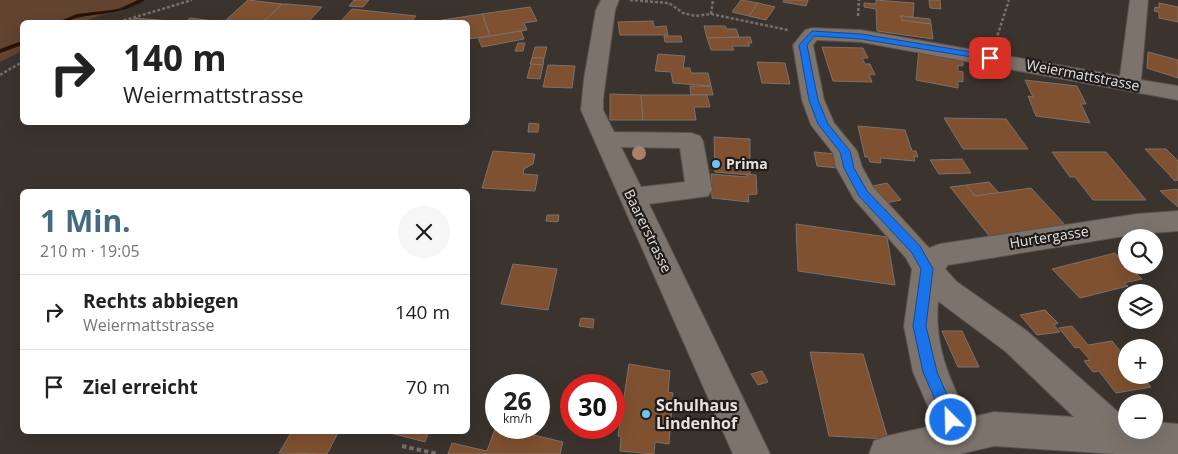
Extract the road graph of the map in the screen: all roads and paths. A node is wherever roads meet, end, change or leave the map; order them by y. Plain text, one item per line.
1 (192, 0) edge
2 (610, 0) edge
3 (629, 0) edge
4 (713, 0) edge
5 (1008, 0) edge
6 (1139, 0) edge
7 (711, 14) junction
8 (126, 20) edge
9 (812, 34) junction
10 (990, 58) junction
11 (20, 63) edge
12 (0, 75) edge
13 (1130, 84) junction
14 (1178, 93) edge
15 (605, 139) junction
16 (631, 197) junction
17 (1178, 221) edge
18 (927, 269) junction
19 (958, 436) junction
20 (1178, 441) edge
21 (1139, 442) edge
22 (402, 446) dead end
23 (438, 454) edge
24 (752, 454) edge
25 (887, 454) edge

1 - 8 path
2 - 15 street, Baarerstrasse
3 - 7 path
4 - 7 path
5 - 10 path
6 - 13 street
7 - 9 path
9 - 10 street, Weiermattstrasse
9 - 18 street
10 - 13 street, Weiermattstrasse
11 - 12 path
13 - 14 street, Weiermattstrasse
15 - 16 street, Baarerstrasse
15 - 16 street
16 - 24 street, Baarerstrasse
17 - 18 street, Hurtergasse
18 - 19 street
18 - 21 street
19 - 21 street
19 - 25 street
20 - 21 street
22 - 23 path

